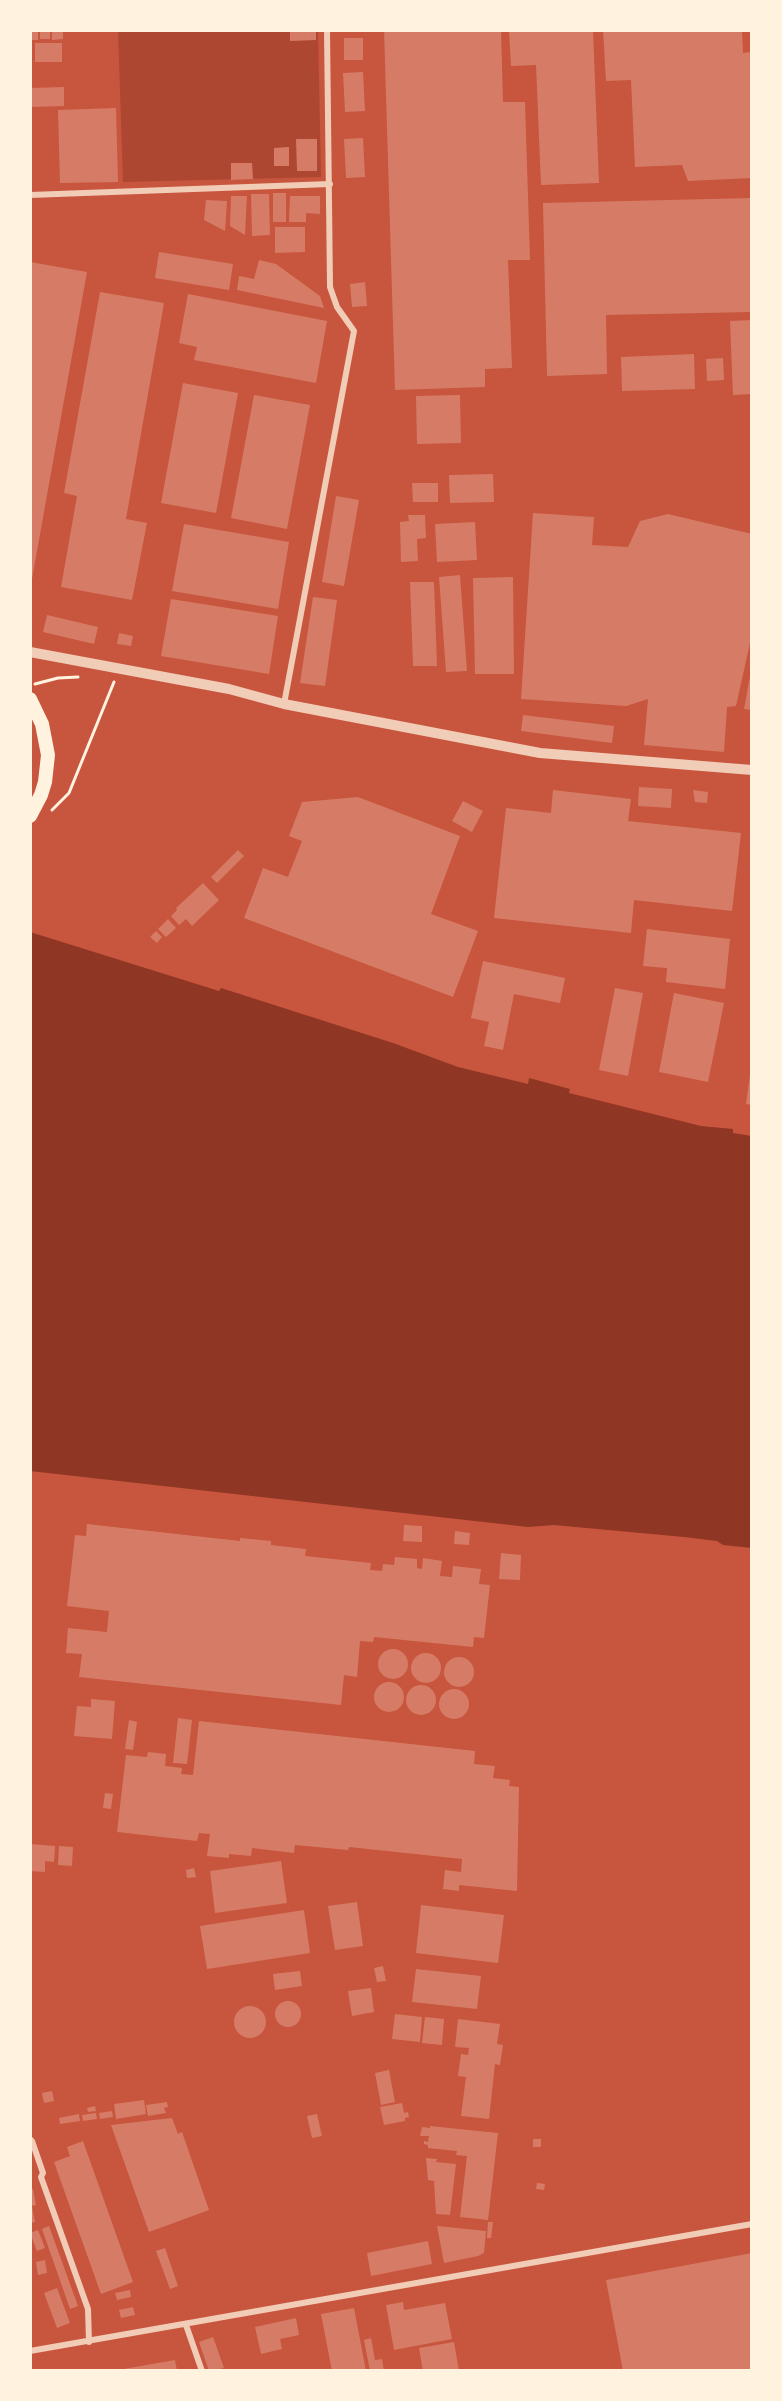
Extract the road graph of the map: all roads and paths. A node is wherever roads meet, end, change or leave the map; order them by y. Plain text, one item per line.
1 (327, 30) edge
2 (330, 184) junction
3 (30, 195) edge
4 (30, 654) edge
5 (85, 677) dead end
6 (106, 678) dead end
7 (30, 684) edge
8 (30, 701) edge
9 (284, 704) junction
10 (752, 770) edge
11 (30, 814) edge
12 (46, 817) dead end
13 (30, 2139) edge
14 (752, 2224) edge
15 (186, 2325) junction
16 (89, 2342) junction
17 (30, 2351) edge
18 (202, 2371) edge

1 - 2 street
2 - 3 street
2 - 9 street
4 - 9 street
5 - 7 path
6 - 12 path
8 - 11 main road
9 - 10 street
13 - 16 street
14 - 15 street
15 - 16 street
15 - 18 street
16 - 17 street

